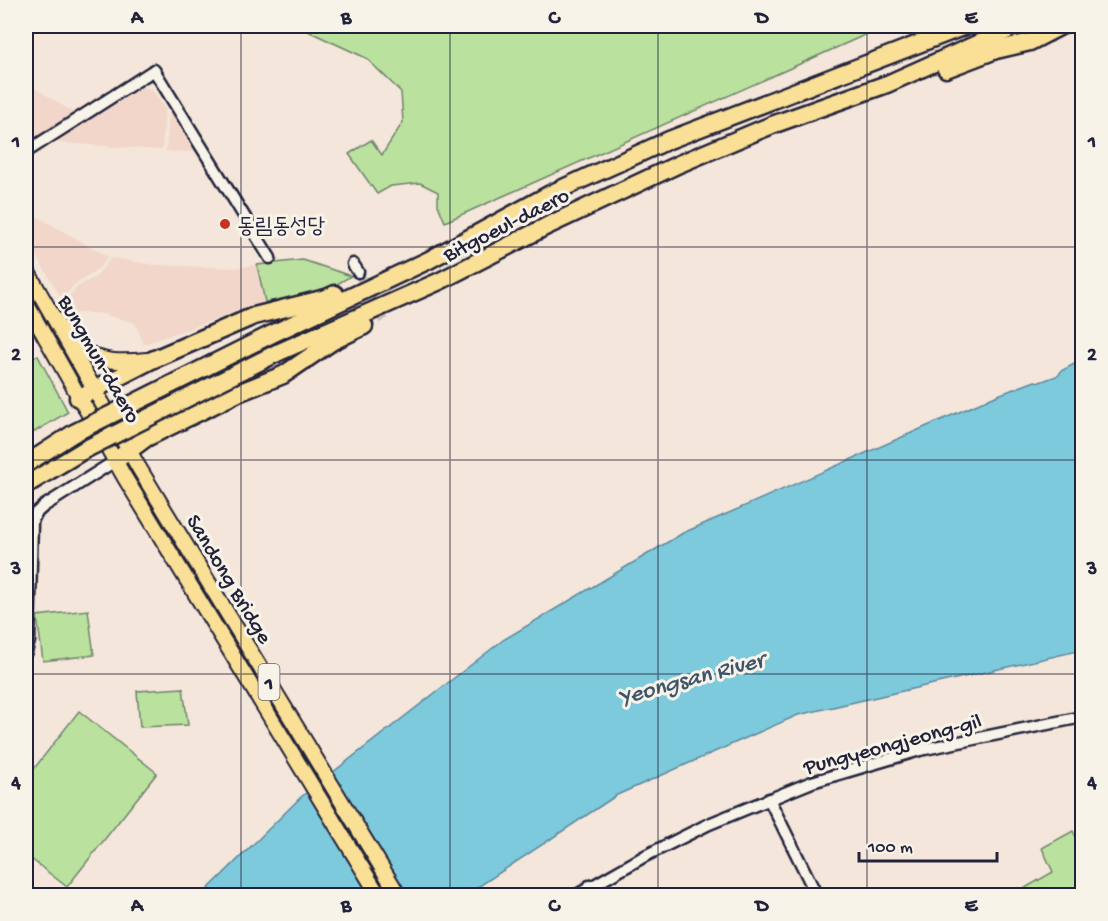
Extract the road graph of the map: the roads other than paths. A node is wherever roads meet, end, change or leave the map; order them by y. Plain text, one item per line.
1 (953, 26) edge
2 (965, 26) edge
3 (1017, 26) edge
4 (1061, 26) edge
5 (927, 40) junction
6 (887, 84) junction
7 (26, 152) edge
8 (270, 258) dead end
9 (429, 260) junction
10 (26, 269) edge
11 (440, 281) junction
12 (26, 303) edge
13 (65, 336) junction
14 (152, 360) junction
15 (95, 389) junction
16 (78, 398) junction
17 (131, 450) junction
18 (115, 461) junction
19 (26, 464) edge
20 (140, 468) joint
21 (125, 478) joint
22 (26, 485) edge
23 (26, 652) edge
24 (1083, 717) edge
25 (769, 799) junction
26 (589, 886) junction
27 (379, 896) edge
28 (399, 896) edge
29 (575, 896) edge
30 (601, 896) edge
31 (817, 896) edge

1 - 5 highway
2 - 5 highway, Bitgoeul-daero
3 - 6 highway, Bitgoeul-daero
4 - 6 highway
5 - 9 highway, Bitgoeul-daero
6 - 11 highway, Bitgoeul-daero
7 - 8 street
9 - 14 highway
9 - 19 highway, Bitgoeul-daero, bridge
10 - 13 main road, Bungmun-daero / 1
11 - 17 highway
11 - 22 highway, Bitgoeul-daero, bridge
12 - 16 main road, Bungmun-daero / 1
13 - 14 main road
13 - 15 main road, Bungmun-daero / 1
14 - 15 highway
15 - 16 highway
15 - 17 main road, Bungmun-daero / 1
16 - 18 main road, Bungmun-daero / 1
17 - 18 highway
17 - 20 main road, Bungmun-daero / 1
18 - 21 main road, Bungmun-daero / 1
18 - 23 street
20 - 28 main road, Sandong Bridge / 1
21 - 27 main road, Sandong Bridge / 1
24 - 25 street, Pungyeongjeong-gil
25 - 26 street, Pungyeongjeong-gil
25 - 31 street
26 - 29 street, Pungyeongjeong-gil
26 - 30 street

